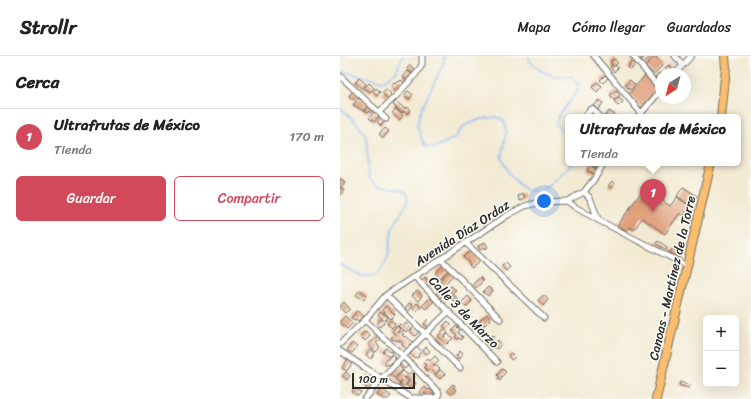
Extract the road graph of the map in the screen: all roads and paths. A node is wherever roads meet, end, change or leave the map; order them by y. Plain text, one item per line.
1 (422, 56) edge
2 (594, 56) edge
3 (633, 56) edge
4 (675, 56) edge
5 (691, 56) edge
6 (725, 56) edge
7 (683, 65) junction
8 (680, 68) edge
9 (340, 76) edge
10 (655, 83) edge
11 (655, 97) edge
12 (379, 112) junction
13 (587, 114) edge
14 (598, 114) edge
15 (639, 114) edge
16 (641, 114) edge
17 (722, 114) edge
18 (386, 119) dead end
19 (602, 166) edge
20 (710, 166) edge
21 (584, 192) junction
22 (567, 201) junction
23 (598, 220) junction
24 (466, 243) junction
25 (442, 259) junction
26 (687, 266) junction
27 (415, 277) junction
28 (386, 296) junction
29 (448, 312) junction
30 (544, 318) dead end
31 (500, 319) dead end
32 (365, 320) junction
33 (425, 334) junction
34 (340, 344) edge
35 (340, 351) edge
36 (403, 356) junction
37 (497, 362) dead end
38 (460, 368) dead end
39 (381, 378) junction
40 (365, 399) edge
41 (656, 399) edge

1 - 12 street
2 - 15 street
3 - 10 street
4 - 7 street
5 - 7 street
6 - 17 main road
7 - 8 street
9 - 12 street
11 - 16 street
12 - 18 street
13 - 14 street
19 - 21 street, Avenida Díaz Ordaz
20 - 26 main road, Canoas - Martínez de la Torre
21 - 22 street, Avenida Díaz Ordaz
21 - 23 street
22 - 23 street
22 - 24 street, Avenida Díaz Ordaz
23 - 26 street
24 - 25 street, Avenida Díaz Ordaz
24 - 30 street
25 - 27 street, Avenida Díaz Ordaz
25 - 31 street
26 - 41 main road, Canoas - Martínez de la Torre
27 - 28 street, Avenida Díaz Ordaz
27 - 29 street, Calle 3 de Marzo
28 - 32 street, Avenida Díaz Ordaz
28 - 33 street
29 - 33 street
29 - 37 street, Calle 3 de Marzo
32 - 34 street, Avenida Díaz Ordaz
32 - 36 street
33 - 36 street
33 - 38 street
35 - 39 street
36 - 39 street
36 - 39 street
39 - 40 street

